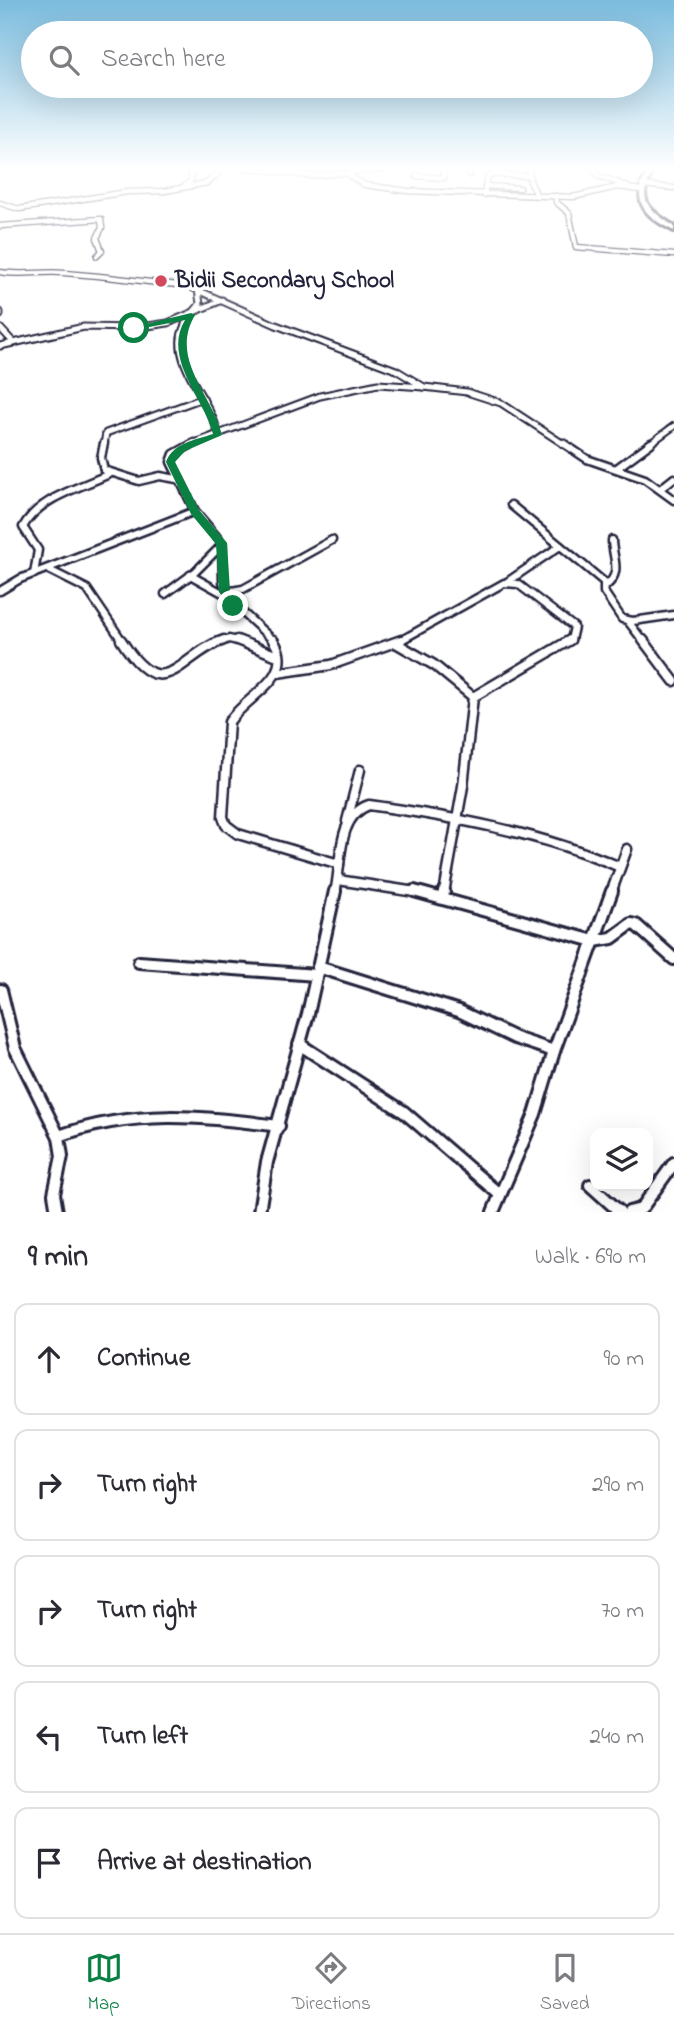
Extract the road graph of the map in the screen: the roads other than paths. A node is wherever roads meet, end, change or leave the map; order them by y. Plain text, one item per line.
1 (35, 224) edge
2 (102, 224) edge
3 (571, 224) edge
4 (0, 226) edge
5 (674, 255) edge
6 (97, 256) dead end
7 (0, 272) edge
8 (197, 289) junction
9 (222, 300) junction
10 (191, 315) junction
11 (0, 328) edge
12 (14, 343) junction
13 (0, 346) edge
14 (424, 387) junction
15 (203, 397) junction
16 (674, 426) edge
17 (218, 435) junction
18 (617, 468) junction
19 (111, 473) junction
20 (674, 478) edge
21 (177, 479) junction
22 (660, 489) junction
23 (674, 500) edge
24 (511, 505) dead end
25 (195, 512) junction
26 (332, 540) dead end
27 (612, 540) dead end
28 (222, 545) junction
29 (560, 546) junction
30 (49, 569) junction
31 (34, 574) junction
32 (190, 575) junction
33 (506, 582) junction
34 (606, 586) junction
35 (0, 591) edge
36 (165, 594) dead end
37 (226, 594) junction
38 (674, 615) edge
39 (627, 621) junction
40 (396, 643) junction
41 (275, 655) junction
42 (277, 673) junction
43 (674, 681) edge
44 (473, 697) junction
45 (360, 770) dead end
46 (456, 817) junction
47 (347, 821) junction
48 (626, 849) dead end
49 (339, 864) junction
50 (620, 867) junction
51 (338, 880) junction
52 (443, 899) junction
53 (594, 941) junction
54 (674, 958) edge
55 (139, 962) dead end
56 (317, 971) junction
57 (1, 990) edge
58 (299, 1044) junction
59 (554, 1051) junction
60 (279, 1126) junction
61 (59, 1136) junction
62 (674, 1163) edge
63 (597, 1191) edge
64 (499, 1194) junction
65 (57, 1212) edge
66 (259, 1212) edge
67 (493, 1212) edge
68 (620, 1212) edge
69 (629, 1212) edge

1 - 4 street
2 - 6 street
3 - 5 street
7 - 8 street
8 - 9 street
8 - 10 street
9 - 10 street
9 - 14 street
10 - 12 street
10 - 15 street
11 - 12 street
12 - 13 street
14 - 17 street
14 - 18 street
15 - 17 street
15 - 19 street
16 - 18 street
17 - 21 street
18 - 22 street
19 - 21 street
19 - 31 street
20 - 22 street
21 - 25 street
22 - 23 street
24 - 29 street
25 - 28 street
25 - 30 street
26 - 37 street
27 - 34 street
28 - 32 street
28 - 37 street
29 - 33 street
29 - 34 street
30 - 31 street
30 - 41 street
31 - 35 street
32 - 36 street
32 - 37 street
33 - 40 street
33 - 44 street
34 - 39 street
37 - 41 street
38 - 39 street
39 - 43 street
40 - 42 street
40 - 44 street
41 - 42 street
42 - 49 street
44 - 46 street
45 - 47 street
46 - 47 street
46 - 50 street
46 - 52 street
47 - 49 street
48 - 50 street
49 - 51 street
50 - 53 street
51 - 52 street
51 - 56 street
52 - 53 street
53 - 54 street
53 - 59 street
55 - 56 street
56 - 58 street
56 - 59 street
57 - 61 street
58 - 60 street
58 - 64 street
59 - 64 street
60 - 61 street
60 - 66 street
61 - 65 street
62 - 69 street
63 - 68 street
64 - 67 street

